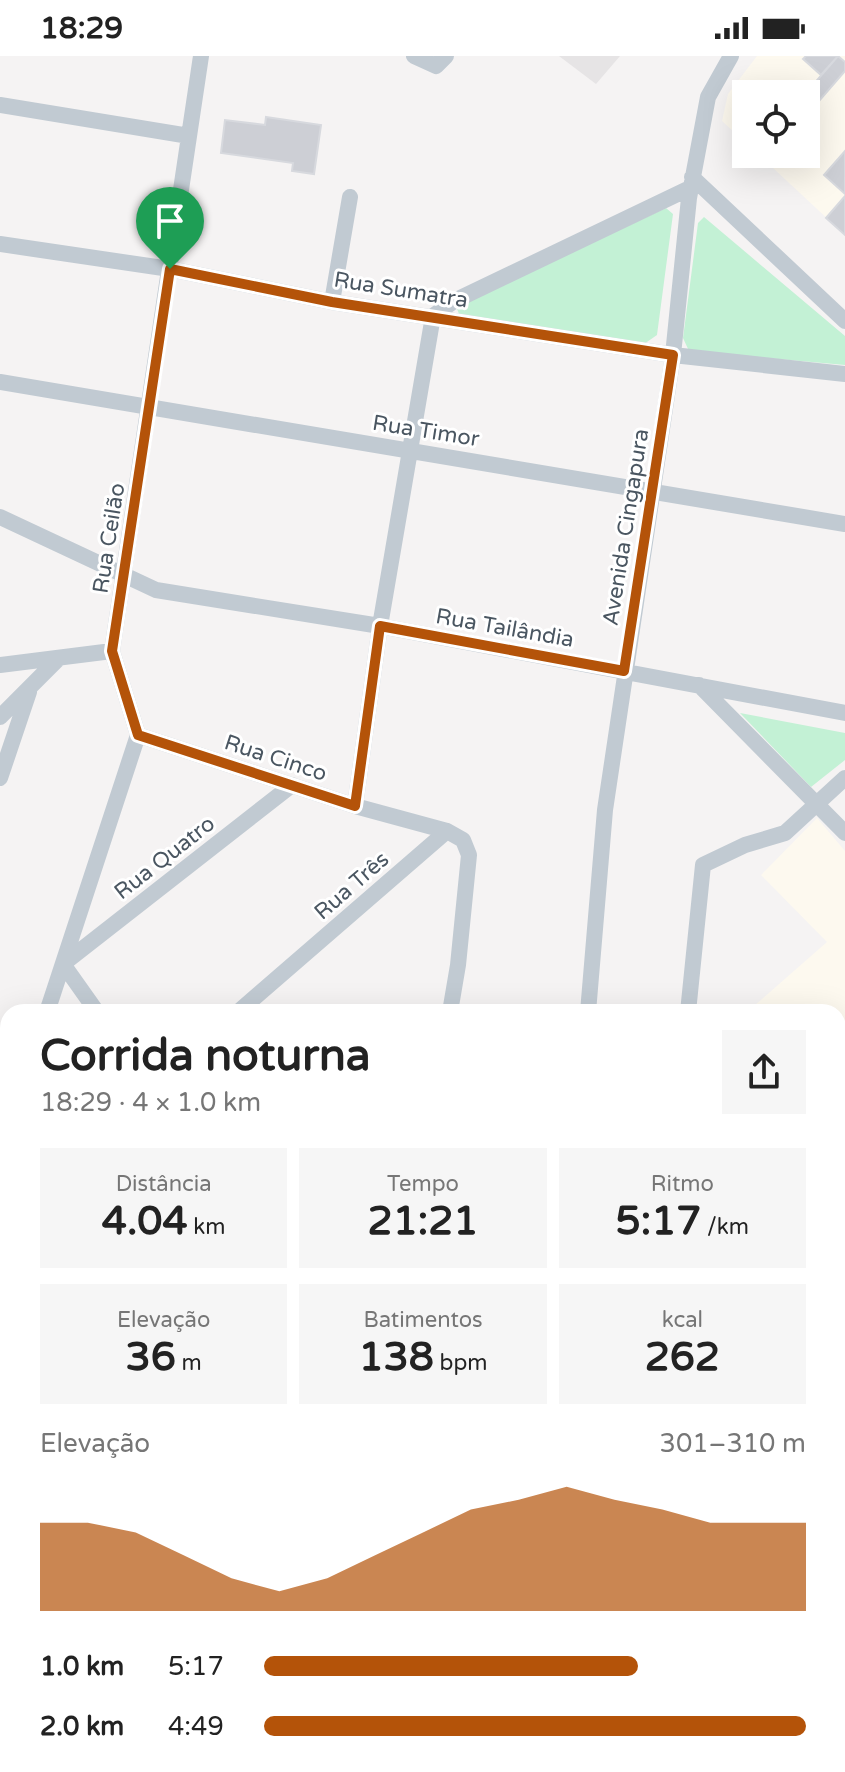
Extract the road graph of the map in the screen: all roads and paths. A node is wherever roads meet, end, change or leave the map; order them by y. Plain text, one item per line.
1 (201, 56) edge
2 (414, 56) edge
3 (446, 56) edge
4 (731, 56) edge
5 (0, 105) edge
6 (189, 136) junction
7 (691, 183) junction
8 (350, 197) dead end
9 (0, 244) edge
10 (170, 269) junction
11 (332, 302) junction
12 (433, 316) junction
13 (845, 321) edge
14 (673, 355) junction
15 (845, 374) edge
16 (0, 382) edge
17 (150, 408) junction
18 (410, 449) junction
19 (654, 490) junction
20 (0, 517) edge
21 (845, 524) edge
22 (124, 576) junction
23 (380, 626) junction
24 (112, 651) junction
25 (57, 660) junction
26 (0, 665) edge
27 (624, 671) junction
28 (697, 684) junction
29 (29, 692) junction
30 (845, 713) edge
31 (0, 717) edge
32 (138, 735) junction
33 (0, 778) edge
34 (845, 778) edge
35 (292, 785) junction
36 (817, 803) junction
37 (355, 806) junction
38 (447, 831) junction
39 (845, 833) edge
40 (63, 964) junction
41 (50, 1004) edge
42 (91, 1004) edge
43 (247, 1004) edge
44 (451, 1004) edge
45 (589, 1004) edge
46 (689, 1004) edge

1 - 6 street, Rua Ceilão
2 - 3 street
4 - 7 street, Avenida Cingapura
5 - 6 street
6 - 10 street, Rua Ceilão
7 - 12 street
7 - 13 street
7 - 14 street, Avenida Cingapura
8 - 11 street
9 - 10 street, Rua Sumatra
10 - 11 street, Rua Sumatra
10 - 17 street, Rua Ceilão
11 - 12 street, Rua Sumatra
12 - 14 street, Rua Sumatra
12 - 18 street
14 - 15 street, Rua Sumatra
14 - 19 street, Avenida Cingapura
16 - 17 street, Rua Timor
17 - 18 street, Rua Timor
17 - 22 street, Rua Ceilão
18 - 19 street, Rua Timor
18 - 23 street
19 - 21 street, Rua Timor
19 - 27 street, Avenida Cingapura
20 - 22 street
22 - 23 street, Rua Tailândia
22 - 24 street, Rua Ceilão
23 - 27 street, Rua Tailândia
23 - 37 street
24 - 25 street
24 - 32 street, Rua Ceilão
25 - 26 street
25 - 29 street
27 - 28 street, Rua Tailândia
27 - 45 street, Avenida Cingapura
28 - 30 street, Rua Tailândia
28 - 36 street
29 - 31 street
29 - 33 street
32 - 35 street, Rua Cinco
32 - 40 street
34 - 36 street
35 - 37 street, Rua Cinco
35 - 40 street, Rua Quatro
36 - 39 street
36 - 46 street
37 - 38 street, Rua Cinco
38 - 43 street, Rua Três
38 - 44 street
40 - 41 street
40 - 42 street

